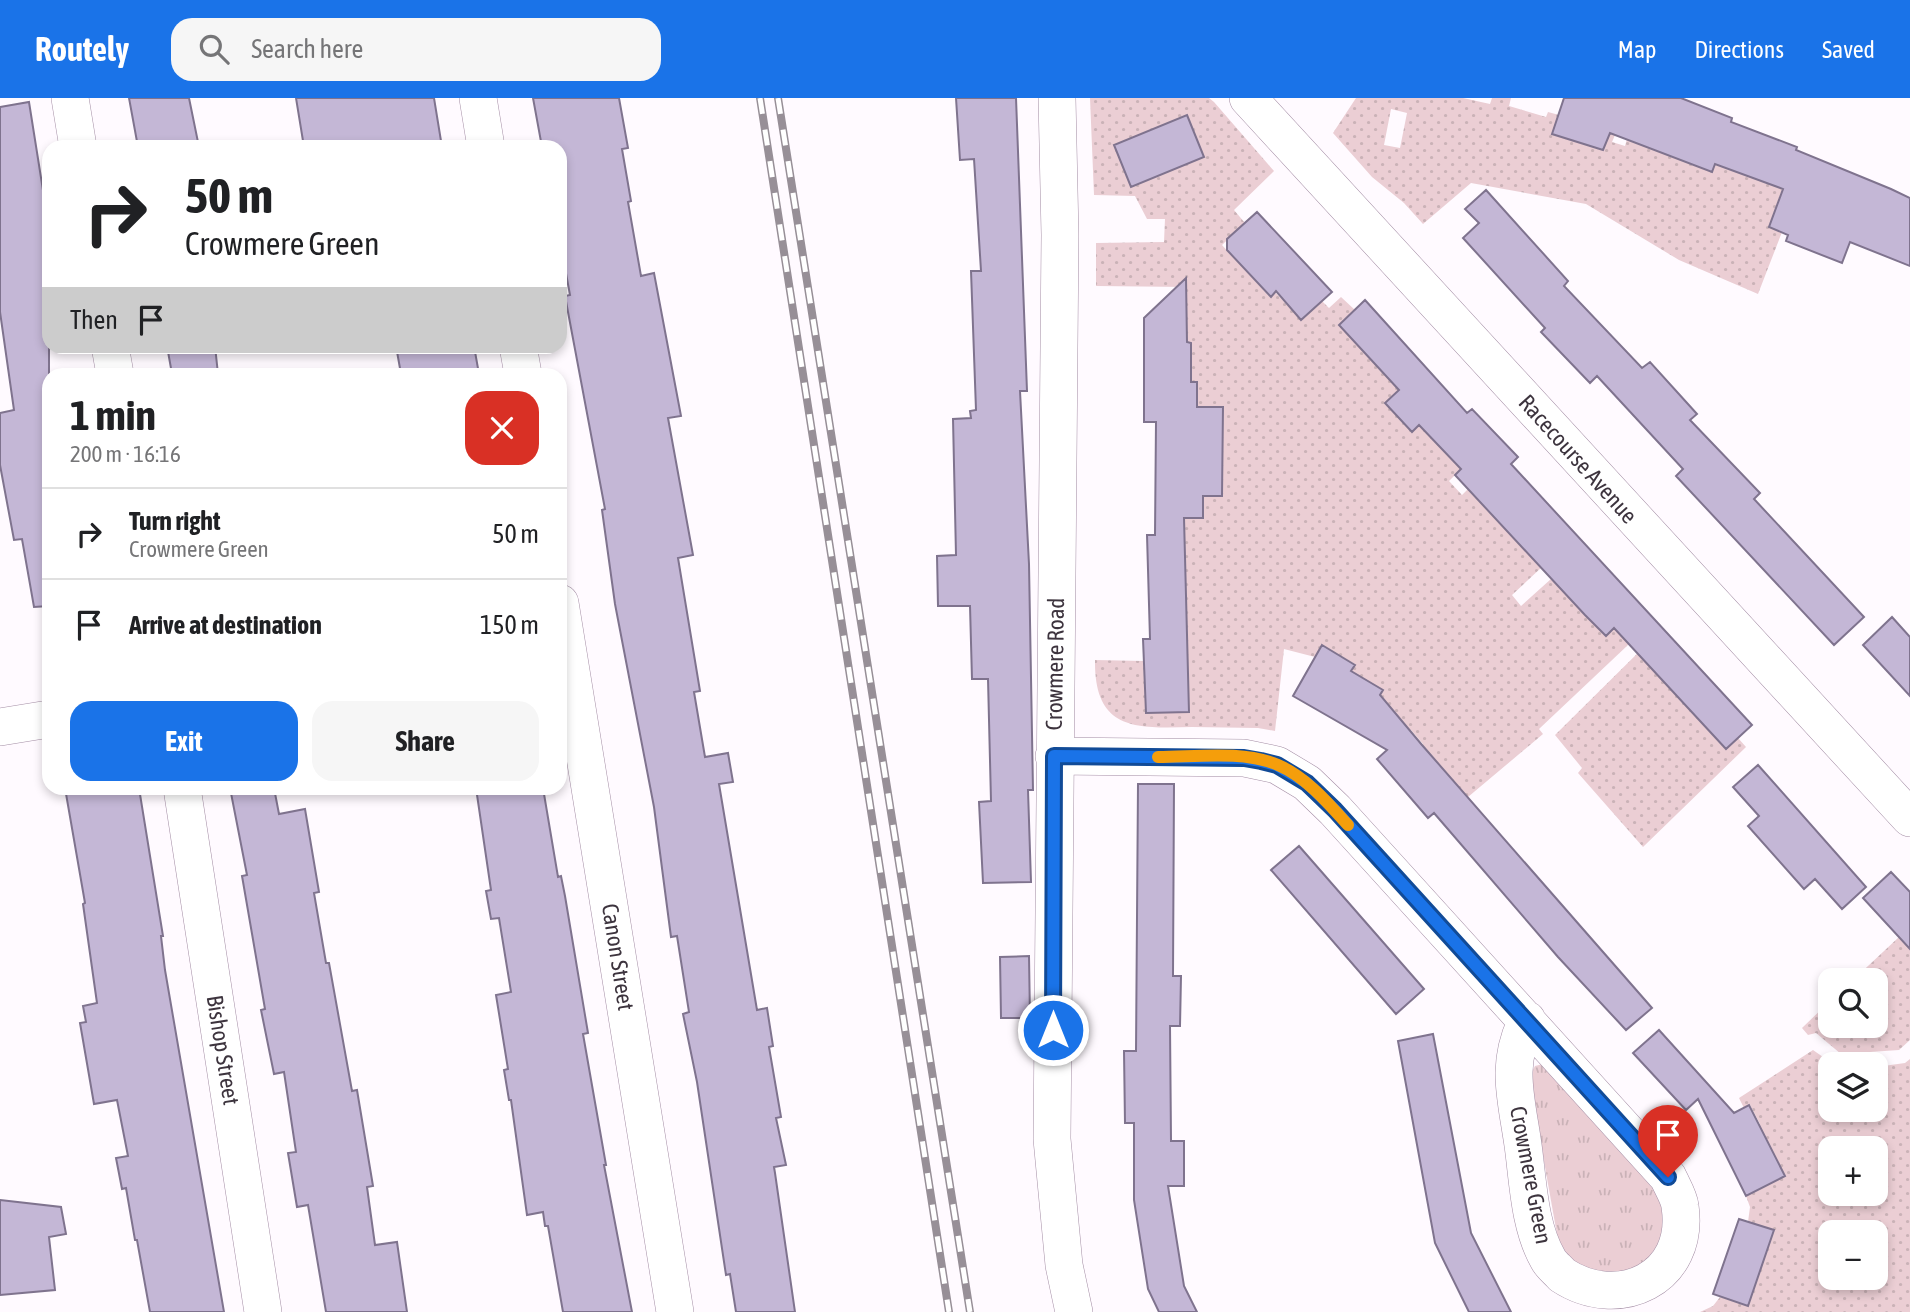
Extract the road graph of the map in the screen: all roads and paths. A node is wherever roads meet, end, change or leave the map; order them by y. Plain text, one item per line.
1 (70, 98) edge
2 (478, 98) edge
3 (1057, 98) edge
4 (1248, 98) edge
5 (77, 140) edge
6 (485, 140) edge
7 (567, 656) edge
8 (42, 720) edge
9 (0, 727) edge
10 (1054, 756) junction
11 (183, 795) edge
12 (1910, 818) edge
13 (1528, 1020) junction
14 (263, 1312) edge
15 (675, 1312) edge
16 (1074, 1312) edge

1 - 5 street
2 - 6 street
3 - 10 street, Crowmere Road
4 - 12 street, Racecourse Avenue
7 - 15 street, Canon Street
8 - 9 street
10 - 13 street, Crowmere Green
10 - 16 street, Crowmere Road
11 - 14 street, Bishop Street
13 - 13 street, Crowmere Green

